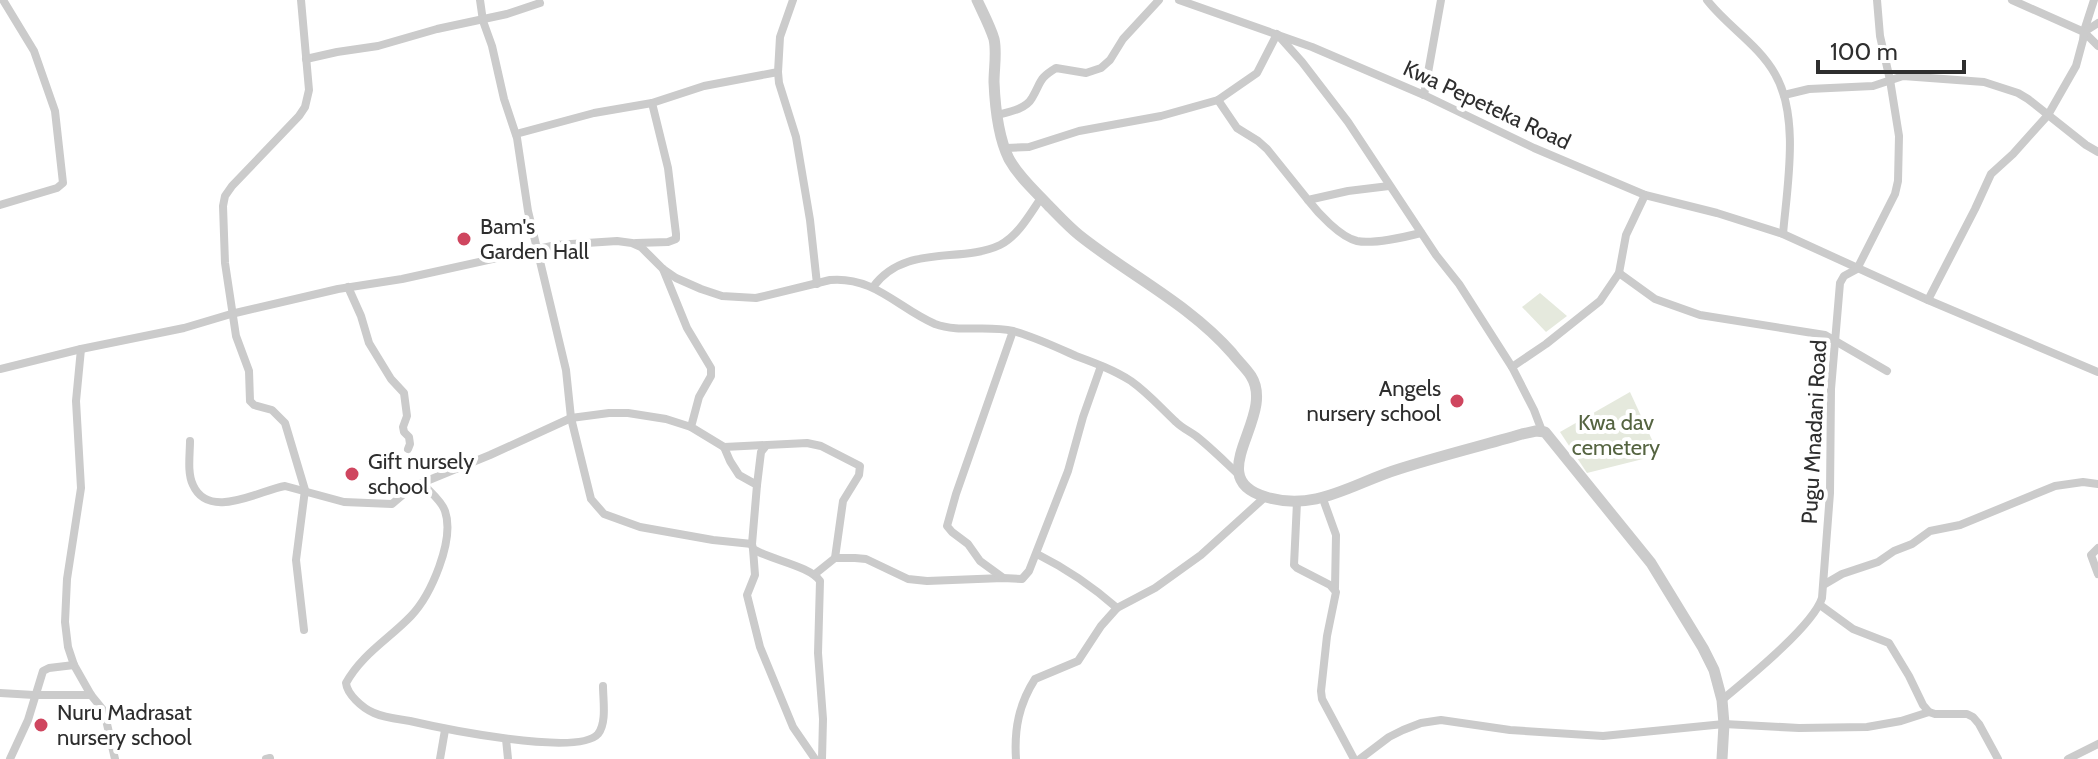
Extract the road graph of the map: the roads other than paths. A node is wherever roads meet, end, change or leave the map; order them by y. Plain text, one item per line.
1 (3, 0) edge
2 (301, 0) edge
3 (480, 0) edge
4 (977, 0) edge
5 (1159, 0) edge
6 (1179, 0) edge
7 (1212, 0) edge
8 (1441, 0) edge
9 (1707, 0) edge
10 (1877, 0) edge
11 (2012, 0) edge
12 (2094, 0) edge
13 (791, 1) edge
14 (540, 3) dead end
15 (1206, 9) junction
16 (483, 21) junction
17 (2098, 23) edge
18 (2084, 32) junction
19 (1277, 34) junction
20 (2098, 46) edge
21 (306, 59) junction
22 (778, 72) junction
23 (1890, 80) junction
24 (1424, 95) junction
25 (1784, 95) junction
26 (1218, 100) junction
27 (652, 103) junction
28 (997, 115) junction
29 (2048, 115) junction
30 (516, 134) junction
31 (1006, 148) junction
32 (2098, 152) edge
33 (1389, 186) junction
34 (1645, 195) junction
35 (1041, 198) junction
36 (1308, 200) junction
37 (0, 205) edge
38 (1421, 233) junction
39 (1783, 234) junction
40 (632, 243) junction
41 (535, 249) junction
42 (663, 269) junction
43 (1857, 269) junction
44 (1619, 273) junction
45 (817, 284) junction
46 (348, 287) junction
47 (873, 287) junction
48 (1928, 300) junction
49 (231, 314) junction
50 (1013, 331) junction
51 (1836, 340) junction
52 (81, 349) junction
53 (1101, 366) junction
54 (1512, 367) junction
55 (0, 369) edge
56 (1887, 371) dead end
57 (2098, 372) edge
58 (571, 418) junction
59 (691, 427) junction
60 (1542, 431) junction
61 (190, 441) dead end
62 (724, 447) junction
63 (765, 447) junction
64 (408, 449) dead end
65 (1237, 473) junction
66 (422, 483) junction
67 (2098, 484) edge
68 (757, 485) junction
69 (305, 490) junction
70 (1265, 497) junction
71 (1323, 499) junction
72 (1297, 502) junction
73 (753, 546) junction
74 (2098, 548) edge
75 (1037, 554) junction
76 (835, 558) junction
77 (815, 574) junction
78 (2098, 574) edge
79 (1003, 578) junction
80 (1825, 584) junction
81 (1335, 588) junction
82 (1820, 605) junction
83 (1117, 608) junction
84 (304, 630) dead end
85 (74, 665) junction
86 (603, 686) dead end
87 (0, 693) edge
88 (34, 695) junction
89 (91, 695) junction
90 (1722, 700) junction
91 (1929, 712) junction
92 (1724, 724) junction
93 (445, 730) junction
94 (506, 739) junction
95 (2098, 744) edge
96 (10, 759) edge
97 (115, 759) edge
98 (440, 759) edge
99 (508, 759) edge
100 (815, 759) edge
101 (822, 759) edge
102 (1016, 759) edge
103 (1354, 759) edge
104 (1360, 759) edge
105 (1722, 759) edge
106 (1998, 759) edge
107 (2068, 759) edge

1 - 37 street
2 - 21 street
3 - 16 street
4 - 28 street
5 - 28 street
6 - 15 street, Kwa Pepeteka Road
7 - 15 street
8 - 24 street
9 - 25 street
10 - 23 street, Pugu Mnadani Road
11 - 18 street
12 - 18 street
13 - 22 street
14 - 16 street
15 - 19 street, Kwa Pepeteka Road
16 - 21 street
16 - 30 street
17 - 18 street
18 - 20 street
18 - 29 street
19 - 24 street, Kwa Pepeteka Road
19 - 26 street
19 - 33 street
21 - 49 street
22 - 27 street
22 - 45 street
23 - 25 street
23 - 29 street
23 - 43 street, Pugu Mnadani Road
24 - 34 street, Kwa Pepeteka Road
25 - 39 street
26 - 31 street
26 - 36 street
27 - 30 street
27 - 40 street
28 - 31 street
29 - 32 street
29 - 48 street
30 - 41 street
31 - 35 street
33 - 36 street
33 - 38 street
34 - 39 street, Kwa Pepeteka Road
34 - 44 street
35 - 47 street
35 - 65 street
36 - 38 street
38 - 54 street
39 - 43 street, Kwa Pepeteka Road
40 - 41 street
40 - 42 street
41 - 46 street
41 - 58 street
42 - 45 street
42 - 59 street
43 - 48 street, Kwa Pepeteka Road
43 - 51 street, Pugu Mnadani Road
44 - 51 street
44 - 54 street
45 - 47 street
46 - 49 street
46 - 64 street
47 - 50 street
48 - 57 street, Kwa Pepeteka Road
49 - 52 street
49 - 69 street
50 - 53 street
50 - 79 street
51 - 56 street
51 - 80 street, Pugu Mnadani Road
52 - 55 street
52 - 85 street
53 - 65 street
53 - 75 street
54 - 60 street
58 - 59 street
58 - 66 street
58 - 73 street
59 - 62 street
60 - 71 street
60 - 90 street
61 - 69 street
62 - 63 street
62 - 68 street
63 - 68 street
63 - 76 street
65 - 70 street
66 - 69 street
66 - 93 street
67 - 80 street
68 - 73 street
69 - 84 street
70 - 72 street
70 - 83 street
71 - 72 street
71 - 81 street
72 - 81 street
73 - 77 street
73 - 100 street
74 - 78 street
75 - 79 street
75 - 83 street
76 - 77 street
76 - 79 street
77 - 101 street
80 - 82 street, Pugu Mnadani Road
81 - 103 street
82 - 90 street, Pugu Mnadani Road
82 - 91 street
83 - 102 street
85 - 88 street
85 - 89 street
86 - 94 street
87 - 88 street
88 - 89 street
88 - 96 street
89 - 97 street
90 - 92 street
91 - 92 street
91 - 106 street
92 - 104 street
92 - 105 street
93 - 94 street
93 - 98 street
94 - 99 street
95 - 107 street

